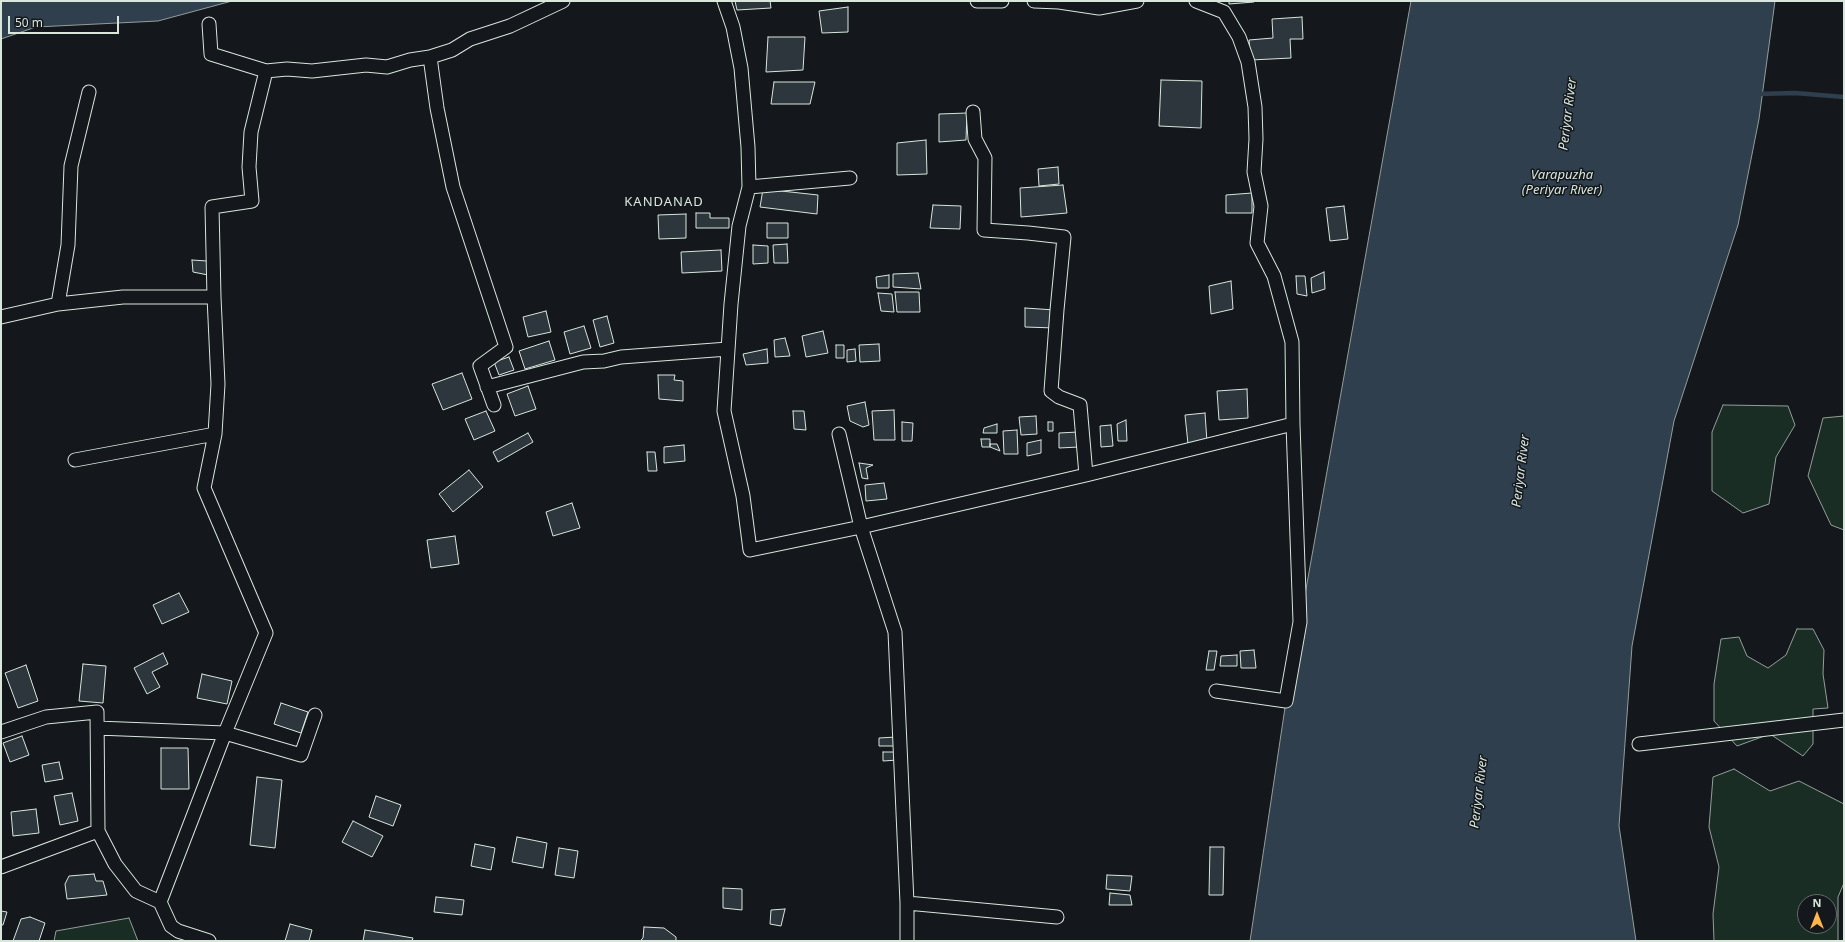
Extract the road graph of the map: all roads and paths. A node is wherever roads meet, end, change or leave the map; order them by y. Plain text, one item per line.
1 (563, 1) edge
2 (724, 1) edge
3 (977, 1) edge
4 (1002, 1) edge
5 (1034, 1) edge
6 (1137, 1) edge
7 (1196, 1) edge
8 (209, 24) dead end
9 (430, 57) junction
10 (266, 71) junction
11 (89, 92) dead end
12 (973, 112) dead end
13 (850, 178) dead end
14 (749, 187) junction
15 (214, 298) junction
16 (58, 304) junction
17 (1, 317) edge
18 (728, 349) junction
19 (487, 386) junction
20 (494, 405) dead end
21 (1293, 424) junction
22 (215, 434) junction
23 (839, 434) dead end
24 (76, 460) dead end
25 (1086, 475) junction
26 (861, 527) junction
27 (1216, 691) dead end
28 (316, 715) dead end
29 (1844, 720) edge
30 (97, 728) junction
31 (1, 732) edge
32 (225, 733) junction
33 (1639, 744) dead end
34 (98, 831) junction
35 (1, 867) edge
36 (160, 902) junction
37 (907, 903) junction
38 (1057, 917) dead end
39 (171, 926) junction
40 (179, 941) edge
41 (209, 941) edge
42 (907, 941) edge

1 - 9 street
2 - 14 street
3 - 4 street
5 - 6 street
7 - 21 street
8 - 10 street
9 - 10 street
9 - 19 street
10 - 15 street
11 - 16 street
12 - 25 street
13 - 14 street
14 - 18 street
15 - 16 street
15 - 22 street
16 - 17 street
18 - 19 street
18 - 26 street
19 - 20 street
21 - 25 street
21 - 27 street
22 - 24 street
22 - 32 street
23 - 26 street
25 - 26 street
26 - 37 street
28 - 32 street
29 - 33 street
30 - 31 street
30 - 32 street
30 - 34 street
32 - 36 street
34 - 35 street
34 - 36 street
36 - 39 street
37 - 38 street
37 - 42 street
39 - 40 street
39 - 41 street

